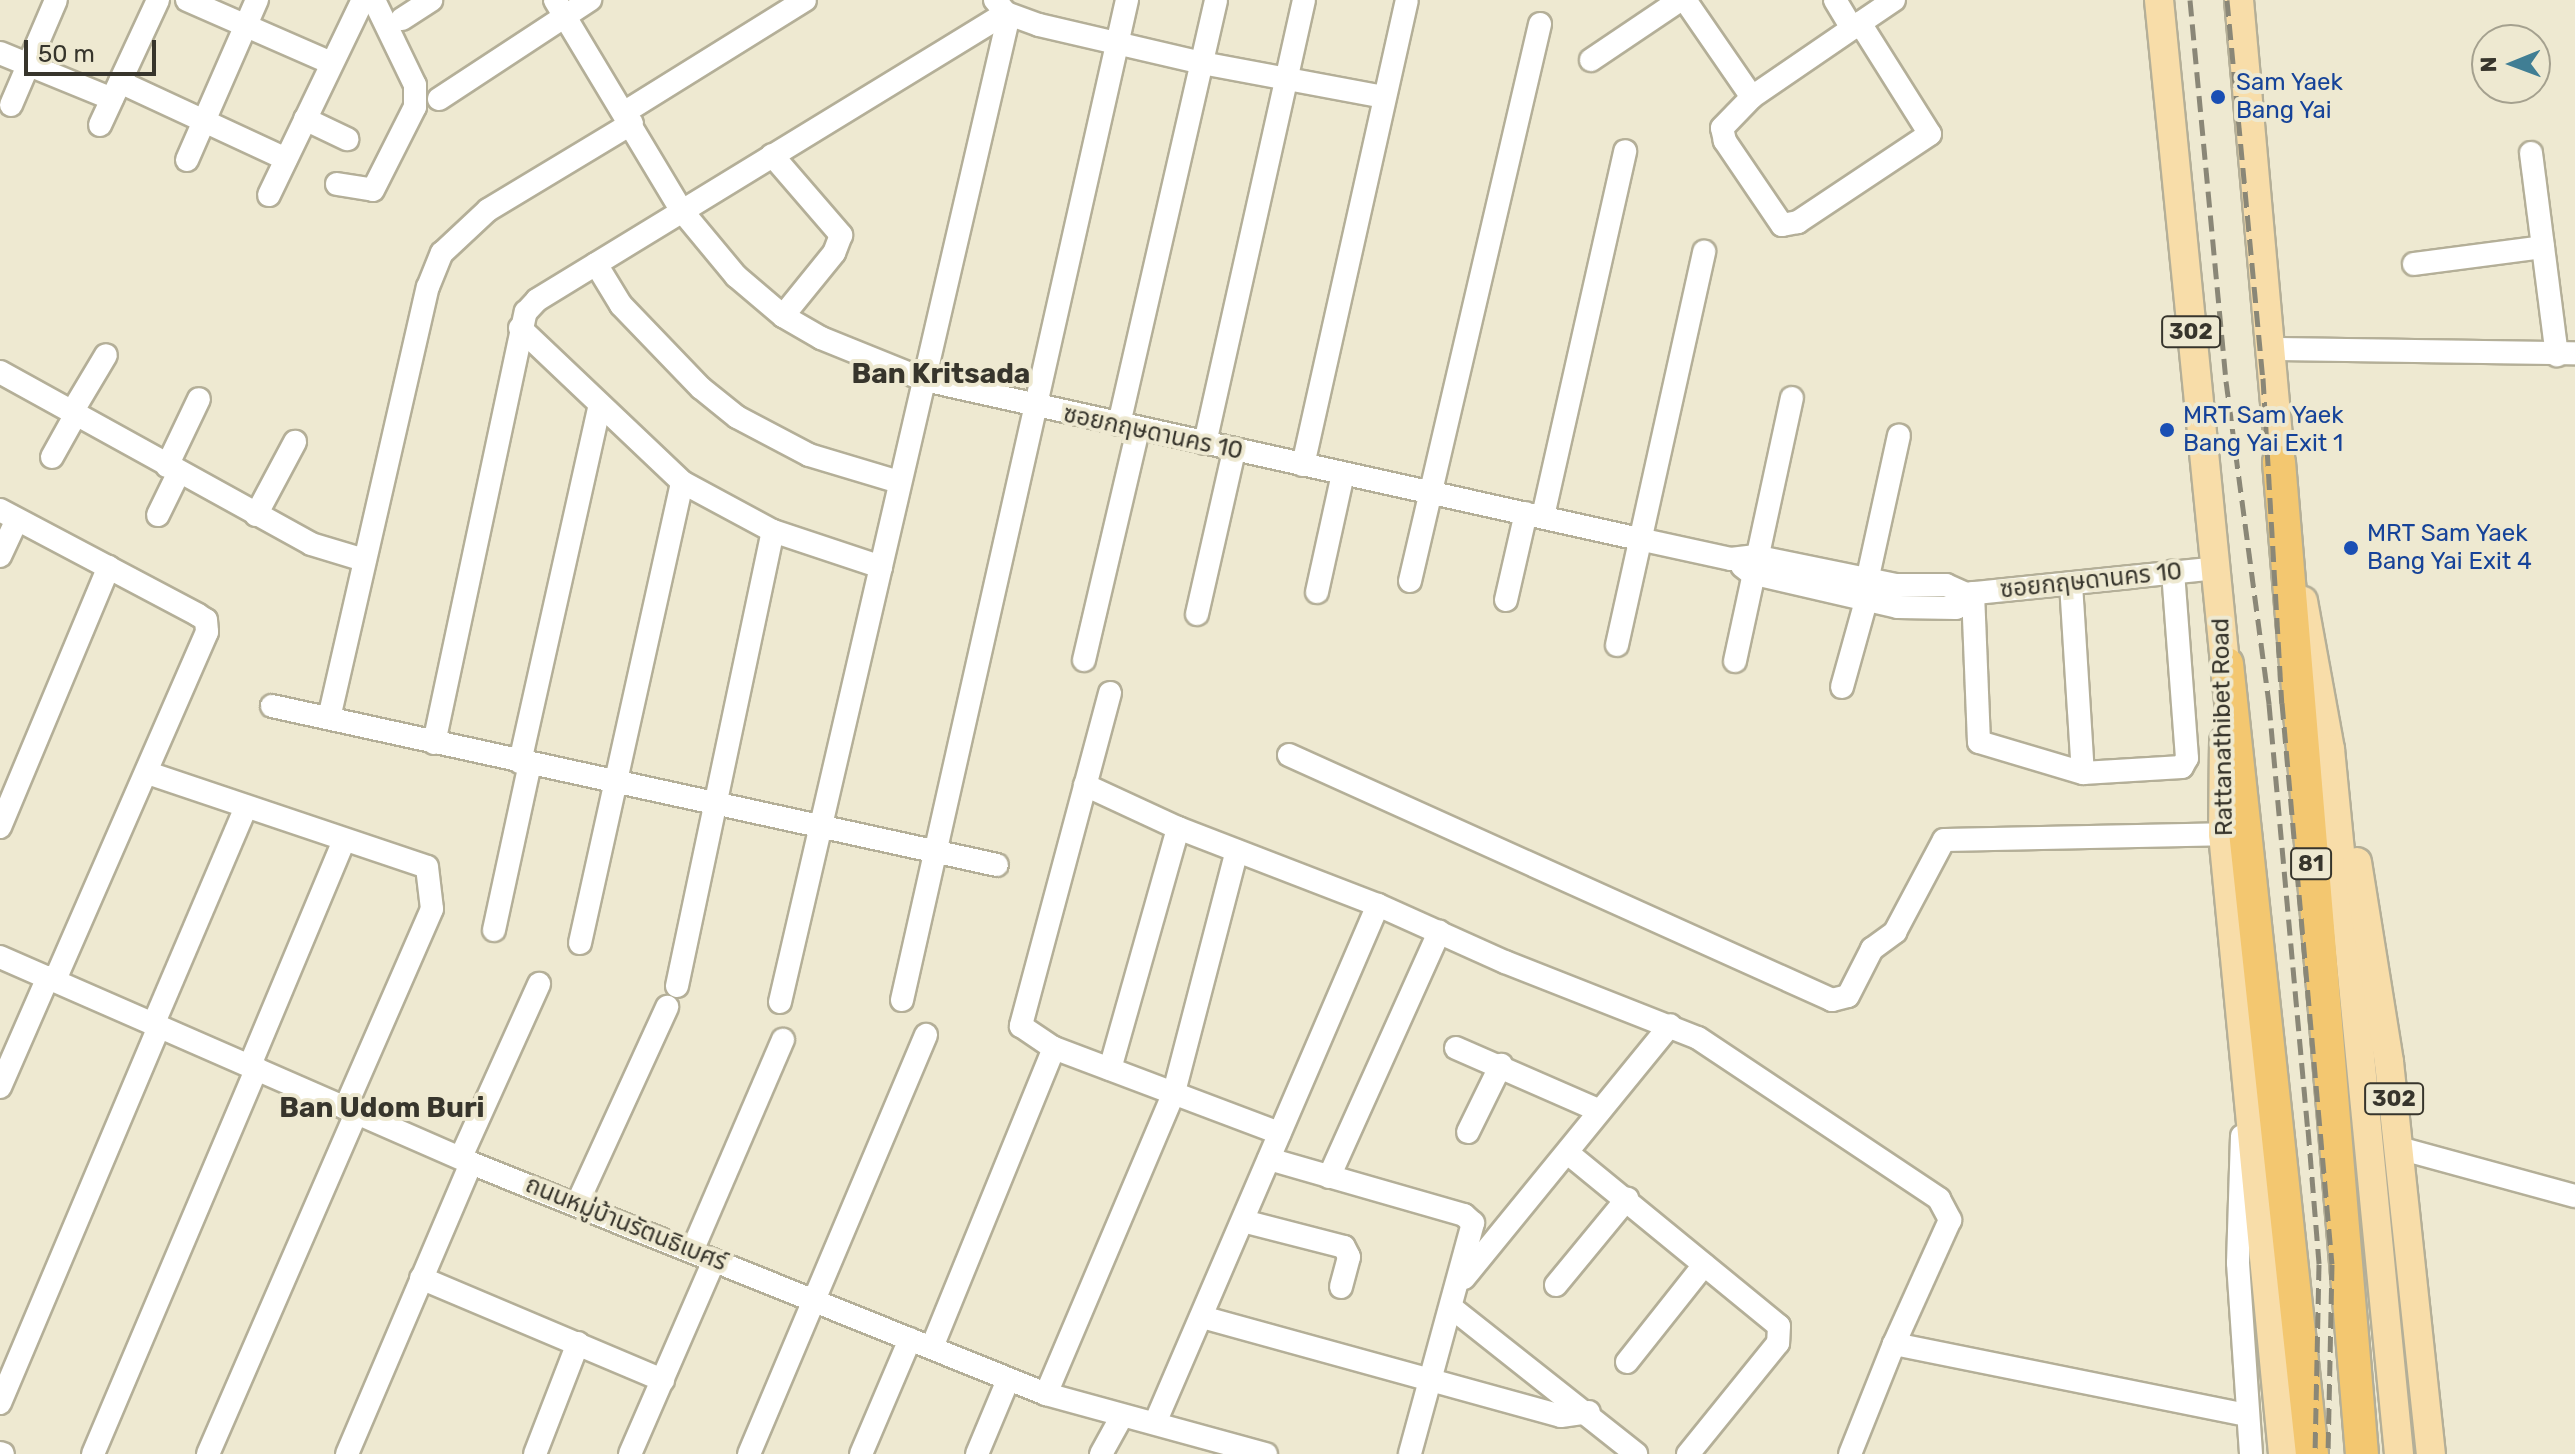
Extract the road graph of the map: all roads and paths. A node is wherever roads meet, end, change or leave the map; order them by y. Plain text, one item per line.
1 (56, 0) edge
2 (158, 0) edge
3 (187, 0) edge
4 (257, 0) edge
5 (363, 0) edge
6 (374, 0) edge
7 (431, 0) edge
8 (590, 0) edge
9 (805, 0) edge
10 (1127, 0) edge
11 (1216, 0) edge
12 (1304, 0) edge
13 (1407, 0) edge
14 (1683, 0) edge
15 (1835, 0) edge
16 (1894, 0) edge
17 (2159, 0) edge
18 (2239, 0) edge
19 (560, 8) edge
20 (1003, 9) edge
21 (402, 19) dead end
22 (1540, 24) dead end
23 (245, 25) junction
24 (1856, 25) junction
25 (1118, 44) junction
26 (0, 53) edge
27 (1591, 60) dead end
28 (331, 63) junction
29 (1202, 63) junction
30 (26, 64) junction
31 (1286, 79) junction
32 (116, 91) junction
33 (1384, 97) junction
34 (1752, 97) junction
35 (439, 99) dead end
36 (11, 105) dead end
37 (628, 118) junction
38 (205, 119) junction
39 (305, 119) junction
40 (100, 125) dead end
41 (347, 139) dead end
42 (1625, 151) dead end
43 (2531, 153) dead end
44 (772, 155) junction
45 (286, 159) junction
46 (187, 160) dead end
47 (337, 184) dead end
48 (269, 195) dead end
49 (682, 211) junction
50 (2543, 247) junction
51 (1704, 251) dead end
52 (596, 264) junction
53 (2414, 264) dead end
54 (783, 316) junction
55 (520, 328) junction
56 (2272, 349) junction
57 (2566, 354) edge
58 (106, 355) dead end
59 (0, 372) edge
60 (925, 380) junction
61 (1792, 398) dead end
62 (199, 399) dead end
63 (1035, 407) junction
64 (599, 409) junction
65 (74, 413) junction
66 (1128, 426) junction
67 (1899, 435) dead end
68 (295, 442) dead end
69 (1205, 443) junction
70 (1234, 451) junction
71 (52, 457) dead end
72 (2279, 462) junction
73 (1303, 465) junction
74 (173, 469) junction
75 (1343, 474) junction
76 (682, 482) junction
77 (899, 482) junction
78 (1428, 494) junction
79 (1534, 514) junction
80 (8, 515) edge
81 (158, 515) dead end
82 (256, 515) junction
83 (773, 531) junction
84 (1639, 539) junction
85 (0, 556) edge
86 (364, 560) junction
87 (1753, 564) junction
88 (109, 567) junction
89 (881, 567) junction
90 (2217, 568) junction
91 (2173, 572) junction
92 (1410, 581) dead end
93 (2071, 584) junction
94 (1866, 591) junction
95 (1317, 592) dead end
96 (1969, 594) junction
97 (1506, 600) dead end
98 (1197, 614) dead end
99 (1617, 645) dead end
100 (1084, 660) dead end
101 (1735, 661) dead end
102 (2227, 664) junction
103 (1842, 687) dead end
104 (1110, 693) dead end
105 (272, 706) dead end
106 (329, 718) junction
107 (434, 743) junction
108 (2330, 749) junction
109 (1289, 755) dead end
110 (525, 763) junction
111 (148, 773) junction
112 (2083, 773) junction
113 (615, 782) junction
114 (1085, 785) junction
115 (716, 805) junction
116 (246, 807) junction
117 (823, 825) junction
118 (0, 827) edge
119 (1178, 828) junction
120 (2223, 834) junction
121 (344, 840) junction
122 (1237, 851) junction
123 (935, 853) junction
124 (997, 865) dead end
125 (1378, 905) junction
126 (494, 930) dead end
127 (1439, 932) junction
128 (580, 943) dead end
129 (0, 957) edge
130 (51, 978) junction
131 (539, 984) dead end
132 (677, 986) dead end
133 (902, 1000) dead end
134 (780, 1002) dead end
135 (667, 1007) dead end
136 (1670, 1025) junction
137 (156, 1026) junction
138 (926, 1035) dead end
139 (783, 1040) dead end
140 (1054, 1048) junction
141 (1456, 1048) dead end
142 (2246, 1059) junction
143 (1501, 1065) junction
144 (254, 1067) junction
145 (1110, 1069) junction
146 (0, 1087) edge
147 (1174, 1092) junction
148 (351, 1111) junction
149 (1600, 1111) junction
150 (1468, 1132) dead end
151 (1279, 1133) junction
152 (2399, 1148) junction
153 (1569, 1154) junction
154 (1269, 1159) junction
155 (466, 1160) junction
156 (1329, 1177) junction
157 (2575, 1196) edge
158 (1627, 1199) junction
159 (577, 1204) junction
160 (1243, 1221) junction
161 (692, 1251) junction
162 (714, 1261) junction
163 (1704, 1265) junction
164 (421, 1278) junction
165 (1458, 1285) junction
166 (1556, 1285) dead end
167 (1341, 1287) dead end
168 (815, 1298) junction
169 (1452, 1308) junction
170 (1202, 1317) junction
171 (910, 1339) junction
172 (578, 1343) junction
173 (1894, 1344) junction
174 (932, 1347) junction
175 (1627, 1362) dead end
176 (1430, 1377) junction
177 (663, 1380) junction
178 (1008, 1380) junction
179 (1046, 1394) junction
180 (0, 1403) edge
181 (1589, 1412) junction
182 (2247, 1415) junction
183 (1122, 1416) junction
184 (1155, 1423) junction
185 (93, 1454) edge
186 (208, 1454) edge
187 (347, 1454) edge
188 (535, 1454) edge
189 (630, 1454) edge
190 (749, 1454) edge
191 (861, 1454) edge
192 (977, 1454) edge
193 (1101, 1454) edge
194 (1266, 1454) edge
195 (1410, 1454) edge
196 (1636, 1454) edge
197 (1688, 1454) edge
198 (1850, 1454) edge
199 (2251, 1454) edge
200 (2283, 1454) edge
201 (2312, 1454) edge
202 (2362, 1454) edge
203 (2399, 1454) edge
204 (2431, 1454) edge

1 - 30 street
2 - 32 street
3 - 23 street
4 - 23 street
5 - 28 street
6 - 47 street
7 - 21 street
8 - 19 street
9 - 37 street
10 - 25 street
11 - 29 street
12 - 31 street
13 - 33 street
14 - 27 street
14 - 34 street
15 - 24 street
16 - 24 street
17 - 90 main road, Rattanathibet Road / 302
18 - 56 main road, 302
19 - 35 street
19 - 37 street, ซอยกฤษดานคร 10
20 - 25 street
20 - 44 street
20 - 60 street
22 - 78 street
23 - 28 street
23 - 38 street
24 - 34 street
24 - 34 street
25 - 29 street
25 - 63 street
26 - 30 street
28 - 39 street
29 - 31 street
29 - 66 street
30 - 32 street
30 - 36 street
31 - 33 street
31 - 69 street
32 - 38 street
32 - 40 street
33 - 73 street
37 - 49 street, ซอยกฤษดานคร 10
37 - 86 street
38 - 45 street
38 - 46 street
39 - 41 street
39 - 45 street
42 - 79 street
43 - 50 street
44 - 49 street
44 - 54 street
45 - 48 street
49 - 52 street
49 - 54 street, ซอยกฤษดานคร 10
50 - 53 street
50 - 57 street
51 - 84 street
52 - 55 street
52 - 77 street
54 - 60 street, ซอยกฤษดานคร 10
55 - 64 street
55 - 107 street
56 - 57 street
56 - 72 main road, 302
58 - 65 street
59 - 65 street
60 - 63 street, ซอยกฤษดานคร 10
60 - 77 street
61 - 87 street
62 - 74 street
63 - 66 street, ซอยกฤษดานคร 10
63 - 123 street
64 - 76 street
64 - 110 street
65 - 71 street
65 - 74 street
66 - 69 street, ซอยกฤษดานคร 10
66 - 100 street
67 - 94 street
68 - 82 street
69 - 70 street, ซอยกฤษดานคร 10
70 - 73 street, ซอยกฤษดานคร 10
70 - 98 street
72 - 108 main road, 302
72 - 202 highway, 81
73 - 75 street, ซอยกฤษดานคร 10
74 - 81 street
74 - 82 street
75 - 78 street, ซอยกฤษดานคร 10
75 - 95 street
76 - 83 street
76 - 113 street
77 - 89 street
78 - 79 street, ซอยกฤษดานคร 10
78 - 92 street
79 - 84 street, ซอยกฤษดานคร 10
79 - 97 street
80 - 85 street
80 - 88 street
82 - 86 street
83 - 89 street
83 - 115 street
84 - 87 street, ซอยกฤษดานคร 10
84 - 99 street
86 - 106 street
87 - 94 street, ซอยกฤษดานคร 10
87 - 101 street
88 - 111 street
88 - 118 street
89 - 117 street
90 - 91 street, ซอยกฤษดานคร 10
90 - 102 main road, Rattanathibet Road / 302
91 - 93 street, ซอยกฤษดานคร 10
91 - 112 street
93 - 96 street, ซอยกฤษดานคร 10
93 - 112 street
94 - 96 street, ซอยกฤษดานคร 10
94 - 103 street
96 - 112 street
102 - 120 main road, Rattanathibet Road / 302
102 - 201 highway
104 - 114 street
105 - 106 street
106 - 107 street
107 - 110 street
108 - 152 main road, 302
108 - 203 main road
109 - 120 street
110 - 113 street
110 - 126 street
111 - 116 street
111 - 130 street
113 - 115 street
113 - 128 street
114 - 119 street
114 - 140 street
115 - 117 street
115 - 132 street
116 - 121 street
116 - 137 street
117 - 123 street
117 - 134 street
119 - 122 street
119 - 145 street
120 - 142 main road, Rattanathibet Road / 302
121 - 144 street
121 - 148 street
122 - 125 street
122 - 147 street
123 - 124 street
123 - 133 street
125 - 127 street
125 - 151 street
127 - 136 street
127 - 156 street
129 - 130 street, ถนนหมู่บ้านรัตนธิเบศร์
130 - 137 street, ถนนหมู่บ้านรัตนธิเบศร์
130 - 146 street
131 - 155 street
135 - 159 street
136 - 149 street
136 - 173 street
137 - 144 street, ถนนหมู่บ้านรัตนธิเบศร์
137 - 180 street
138 - 168 street
139 - 161 street
140 - 145 street
140 - 174 street
141 - 143 street
142 - 182 street
142 - 200 main road, Rattanathibet Road / 302
143 - 149 street
143 - 150 street
144 - 148 street, ถนนหมู่บ้านรัตนธิเบศร์
144 - 185 street
145 - 147 street
147 - 151 street
147 - 179 street
148 - 155 street, ถนนหมู่บ้านรัตนธิเบศร์
148 - 186 street
149 - 153 street
151 - 154 street
152 - 157 street
152 - 204 main road, 302
153 - 158 street
153 - 165 street
154 - 156 street
154 - 160 street
155 - 159 street, ถนนหมู่บ้านรัตนธิเบศร์
155 - 164 street
156 - 165 street
158 - 163 street
158 - 166 street
159 - 161 street, ถนนหมู่บ้านรัตนธิเบศร์
160 - 167 street
160 - 170 street
161 - 162 street, ถนนหมู่บ้านรัตนธิเบศร์
162 - 168 street, ถนนหมู่บ้านรัตนธิเบศร์
162 - 177 street
163 - 175 street
163 - 197 street
164 - 172 street
164 - 187 street
165 - 169 street
168 - 171 street, ถนนหมู่บ้านรัตนธิเบศร์
168 - 190 street
169 - 176 street
169 - 181 street
170 - 176 street
170 - 184 street
171 - 174 street, ถนนหมู่บ้านรัตนธิเบศร์
171 - 191 street
172 - 177 street
172 - 188 street
173 - 182 street
173 - 198 street
174 - 178 street, ถนนหมู่บ้านรัตนธิเบศร์
176 - 181 street
176 - 195 street
177 - 189 street
178 - 179 street, ถนนหมู่บ้านรัตนธิเบศร์
178 - 192 street
179 - 183 street, ถนนหมู่บ้านรัตนธิเบศร์
181 - 196 street
182 - 199 street
183 - 184 street, ถนนหมู่บ้านรัตนธิเบศร์
183 - 193 street
184 - 194 street, ถนนหมู่บ้านรัตนธิเบศร์

